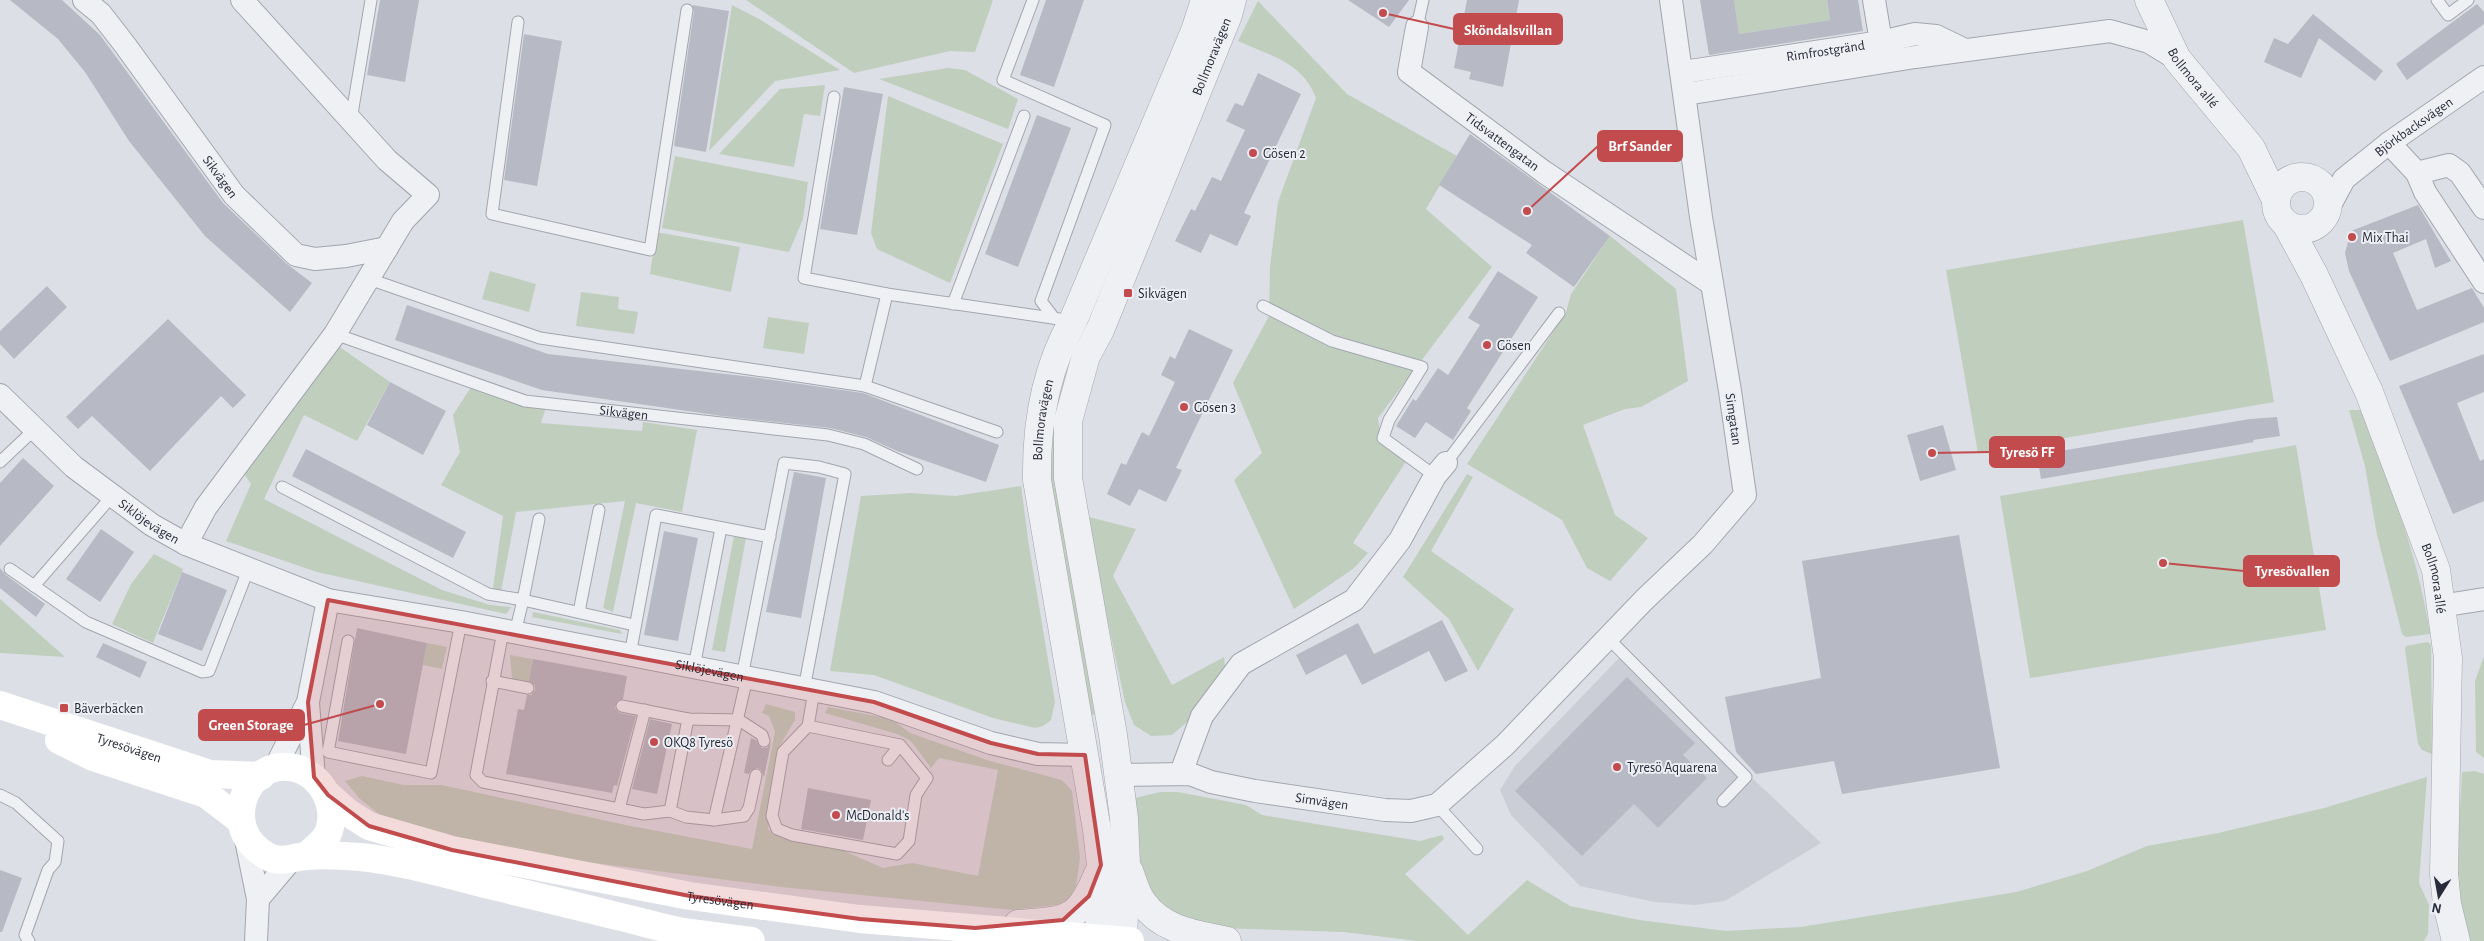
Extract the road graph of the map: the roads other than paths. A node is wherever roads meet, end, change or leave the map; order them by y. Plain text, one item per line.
1 (84, 0) edge
2 (242, 0) edge
3 (371, 0) edge
4 (1033, 0) edge
5 (1205, 0) edge
6 (1232, 0) edge
7 (1423, 0) edge
8 (1671, 0) edge
9 (1874, 0) edge
10 (2149, 0) edge
11 (2437, 0) edge
12 (2468, 0) edge
13 (107, 7) edge
14 (687, 10) dead end
15 (518, 22) dead end
16 (1417, 27) joint
17 (1880, 42) junction
18 (1965, 50) junction
19 (2177, 59) junction
20 (1682, 72) junction
21 (2484, 77) edge
22 (1686, 94) junction
23 (834, 98) dead end
24 (1024, 116) dead end
25 (351, 122) junction
26 (2389, 143) junction
27 (2251, 148) junction
28 (2417, 173) junction
29 (2324, 193) junction
30 (2276, 200) junction
31 (2484, 208) edge
32 (2287, 225) junction
33 (387, 248) junction
34 (2314, 275) junction
35 (369, 279) junction
36 (2484, 282) edge
37 (1712, 284) junction
38 (887, 294) junction
39 (953, 304) junction
40 (1263, 306) dead end
41 (1559, 313) dead end
42 (1063, 319) junction
43 (1100, 330) junction
44 (336, 334) junction
45 (865, 386) junction
46 (0, 395) edge
47 (35, 429) junction
48 (997, 432) dead end
49 (0, 462) edge
50 (917, 470) dead end
51 (1440, 470) junction
52 (282, 487) dead end
53 (113, 495) junction
54 (599, 510) dead end
55 (540, 519) dead end
56 (721, 528) junction
57 (770, 537) junction
58 (186, 544) junction
59 (10, 569) dead end
60 (248, 570) junction
61 (34, 586) junction
62 (2484, 599) edge
63 (328, 600) junction
64 (523, 600) junction
65 (2440, 606) junction
66 (579, 612) junction
67 (461, 622) junction
68 (634, 625) junction
69 (509, 632) junction
70 (1608, 638) junction
71 (348, 642) dead end
72 (630, 655) junction
73 (694, 667) junction
74 (744, 677) junction
75 (492, 681) junction
76 (528, 688) dead end
77 (809, 690) junction
78 (308, 702) junction
79 (0, 705) edge
80 (622, 706) dead end
81 (0, 710) edge
82 (645, 710) junction
83 (688, 719) junction
84 (739, 720) junction
85 (808, 726) junction
86 (764, 741) dead end
87 (900, 745) junction
88 (1505, 745) joint
89 (1086, 755) junction
90 (888, 760) dead end
91 (268, 772) junction
92 (1181, 773) junction
93 (756, 775) dead end
94 (1117, 775) junction
95 (321, 786) junction
96 (0, 795) edge
97 (1723, 801) dead end
98 (1437, 805) junction
99 (619, 809) junction
100 (670, 812) junction
101 (714, 820) junction
102 (242, 828) junction
103 (1477, 849) dead end
104 (298, 858) junction
105 (1114, 865) junction
106 (258, 899) junction
107 (2446, 904) junction
108 (975, 928) junction
109 (29, 941) edge
110 (256, 941) edge
111 (751, 941) edge
112 (1110, 941) edge
113 (1130, 941) edge
114 (1227, 941) edge
115 (2436, 941) edge
116 (2456, 941) edge

1 - 13 street, Sikvägen
2 - 25 street
3 - 25 lane
4 - 42 lane
5 - 42 street, Bollmoravägen
6 - 43 street, Bollmoravägen
7 - 16 lane
8 - 20 street, Simgatan
9 - 17 street
10 - 19 street, Bollmora allé
11 - 12 lane
13 - 33 street, Sikvägen
14 - 15 lane
16 - 37 street, Tidsvattengatan
17 - 18 street, Rimfrostgränd
17 - 20 street, Rimfrostgränd
18 - 19 street, Rimfrostgränd
18 - 22 street, Rimfrostgränd
19 - 27 street, Bollmora allé
20 - 22 street, Simgatan
21 - 26 street, Björkbacksvägen
22 - 37 street, Simgatan
23 - 38 lane
24 - 39 lane
25 - 33 street
26 - 28 street
26 - 29 street, Björkbacksvägen
27 - 29 street, Bollmora allé
27 - 30 street, Bollmora allé
28 - 31 street
28 - 36 street
29 - 30 street
29 - 32 street
29 - 34 street
30 - 32 street, Bollmora allé
32 - 34 street, Bollmora allé
33 - 35 street
34 - 65 street, Bollmora allé
35 - 44 street
35 - 45 lane
37 - 70 street, Simgatan
38 - 39 lane
38 - 45 lane
39 - 42 lane
40 - 51 lane
41 - 51 lane
42 - 43 street
42 - 89 street, Bollmoravägen
43 - 94 street, Bollmoravägen
44 - 50 lane, Sikvägen
44 - 58 street
45 - 48 lane
46 - 47 street, Siklöjevägen
47 - 49 lane
47 - 53 street, Siklöjevägen
51 - 92 street
52 - 64 lane
53 - 58 street, Siklöjevägen
53 - 61 lane
54 - 66 lane
55 - 64 lane
56 - 57 lane
56 - 68 lane
56 - 73 lane
57 - 74 lane
57 - 77 lane
58 - 60 street, Siklöjevägen
59 - 61 lane
60 - 61 lane
60 - 63 street, Siklöjevägen
62 - 65 street
63 - 67 street, Siklöjevägen
63 - 78 street
64 - 66 lane
64 - 69 lane
65 - 107 street, Bollmora allé
66 - 68 lane
67 - 69 street, Siklöjevägen
67 - 71 lane
68 - 72 lane
69 - 72 street, Siklöjevägen
69 - 75 lane
70 - 88 street, Simgatan
70 - 97 lane
72 - 73 street, Siklöjevägen
73 - 74 street, Siklöjevägen
74 - 77 street, Siklöjevägen
74 - 84 lane
75 - 76 lane
75 - 99 lane
77 - 85 lane
77 - 89 street, Siklöjevägen
78 - 91 street
78 - 95 street
79 - 91 main road, Tyresövägen
80 - 82 lane
81 - 102 main road, Tyresövägen
82 - 83 lane
82 - 99 lane
83 - 84 lane
83 - 100 lane
84 - 86 lane
84 - 101 lane
85 - 87 lane
85 - 87 lane
87 - 90 lane
88 - 98 street, Simvägen
89 - 94 street
89 - 105 street, Bollmoravägen
91 - 95 main road, Tyresövägen
91 - 102 main road
92 - 94 street, Simvägen
92 - 98 street, Simvägen
93 - 101 lane
94 - 105 street, Bollmoravägen
95 - 104 main road
95 - 108 main road, Tyresövägen
96 - 109 lane
98 - 103 lane
99 - 100 lane
100 - 101 lane
102 - 104 main road, Tyresövägen
102 - 106 street
104 - 106 street
104 - 111 main road, Tyresövägen
105 - 108 street, Bollmoravägen
105 - 112 street, Bollmoravägen
105 - 114 street, Bollmoravägen
106 - 110 street
107 - 115 street, Bollmora allé
107 - 116 street, Bollmora allé
108 - 112 main road, Tyresövägen
112 - 113 main road, Tyresövägen

